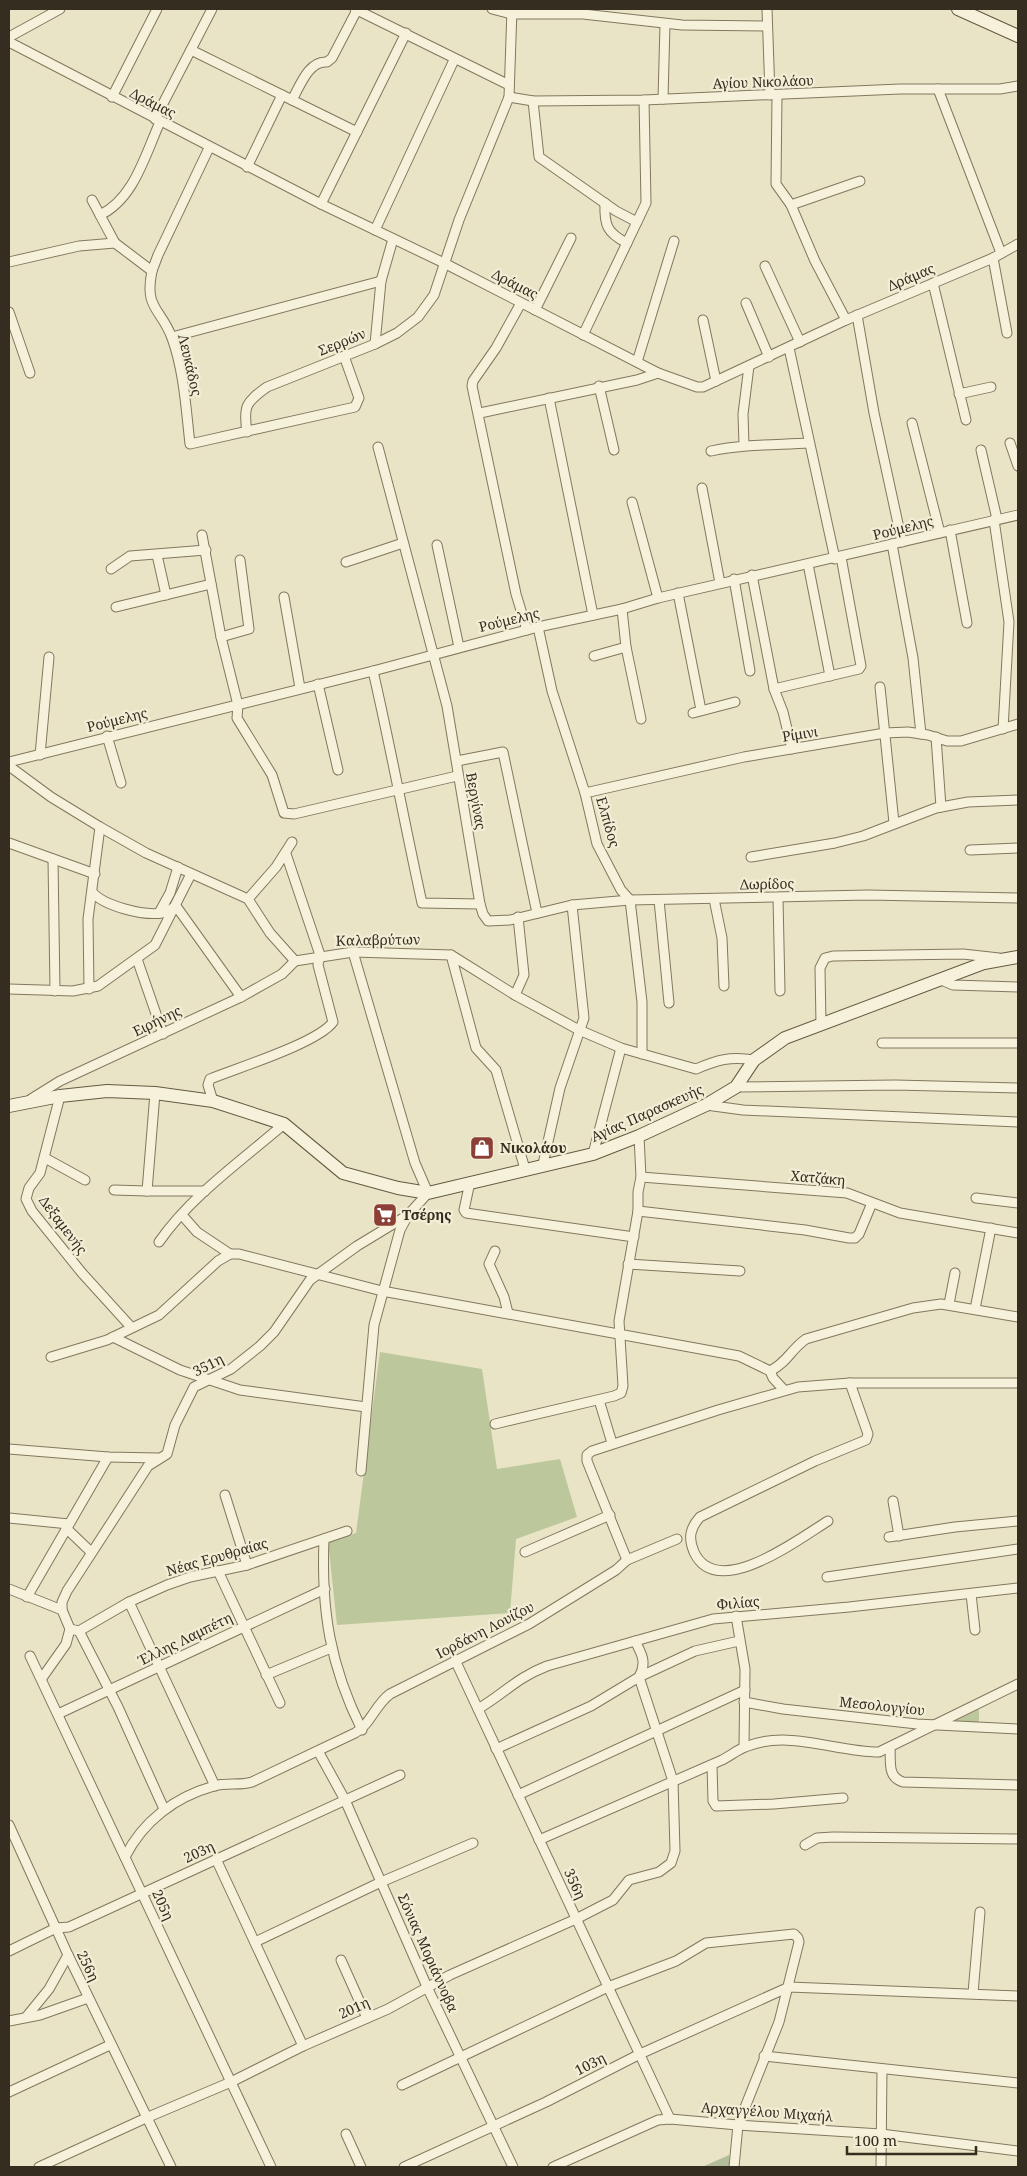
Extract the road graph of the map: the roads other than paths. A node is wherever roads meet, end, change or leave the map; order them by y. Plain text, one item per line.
1 (60, 9) edge
2 (158, 9) edge
3 (212, 9) edge
4 (356, 9) edge
5 (492, 9) edge
6 (767, 9) edge
7 (958, 9) edge
8 (512, 11) edge
9 (665, 24) junction
10 (767, 26) junction
11 (406, 33) junction
12 (1018, 36) edge
13 (9, 37) edge
14 (9, 42) edge
15 (190, 50) junction
16 (454, 60) junction
17 (509, 86) junction
18 (1018, 86) edge
19 (938, 89) junction
20 (282, 95) junction
21 (774, 95) junction
22 (112, 97) junction
23 (509, 98) junction
24 (663, 99) junction
25 (292, 100) junction
26 (644, 100) junction
27 (533, 101) junction
28 (157, 120) junction
29 (357, 132) junction
30 (210, 148) junction
31 (247, 166) junction
32 (860, 181) dead end
33 (92, 200) dead end
34 (605, 203) junction
35 (321, 204) junction
36 (791, 206) junction
37 (100, 215) junction
38 (637, 222) junction
39 (375, 230) junction
40 (572, 238) dead end
41 (393, 239) junction
42 (674, 241) dead end
43 (627, 243) junction
44 (115, 244) junction
45 (1018, 244) edge
46 (997, 255) junction
47 (9, 262) edge
48 (444, 263) junction
49 (765, 266) dead end
50 (152, 271) junction
51 (381, 281) junction
52 (933, 283) junction
53 (522, 303) junction
54 (746, 303) dead end
55 (535, 310) junction
56 (9, 312) edge
57 (857, 315) junction
58 (703, 320) dead end
59 (846, 320) junction
60 (1007, 332) dead end
61 (583, 335) junction
62 (172, 337) junction
63 (800, 342) junction
64 (375, 344) junction
65 (789, 348) junction
66 (344, 356) junction
67 (770, 357) junction
68 (637, 362) junction
69 (749, 366) junction
70 (30, 373) dead end
71 (658, 373) junction
72 (716, 381) junction
73 (599, 386) junction
74 (991, 387) dead end
75 (959, 394) junction
76 (548, 398) junction
77 (480, 413) junction
78 (966, 420) dead end
79 (912, 423) dead end
80 (247, 432) junction
81 (809, 443) junction
82 (1010, 443) dead end
83 (744, 445) junction
84 (378, 447) dead end
85 (614, 450) dead end
86 (981, 450) dead end
87 (711, 451) dead end
88 (1018, 466) edge
89 (702, 488) dead end
90 (632, 502) dead end
91 (1018, 515) edge
92 (995, 520) junction
93 (950, 530) junction
94 (940, 533) junction
95 (202, 535) dead end
96 (902, 542) junction
97 (403, 543) junction
98 (892, 544) junction
99 (437, 545) dead end
100 (206, 550) junction
101 (157, 555) junction
102 (838, 558) junction
103 (240, 560) dead end
104 (346, 562) dead end
105 (808, 564) junction
106 (111, 569) dead end
107 (752, 575) junction
108 (734, 579) junction
109 (720, 583) junction
110 (211, 584) junction
111 (678, 593) junction
112 (166, 595) junction
113 (284, 597) dead end
114 (658, 598) junction
115 (116, 607) dead end
116 (622, 609) junction
117 (594, 615) junction
118 (967, 623) dead end
119 (538, 627) junction
120 (527, 630) junction
121 (221, 637) junction
122 (459, 647) junction
123 (626, 647) junction
124 (433, 655) junction
125 (594, 656) dead end
126 (48, 658) dead end
127 (373, 671) junction
128 (750, 671) dead end
129 (830, 676) junction
130 (318, 684) junction
131 (880, 687) dead end
132 (300, 688) junction
133 (774, 689) junction
134 (735, 702) dead end
135 (238, 705) junction
136 (641, 719) dead end
137 (1018, 724) edge
138 (1003, 729) junction
139 (885, 733) junction
140 (920, 734) junction
141 (107, 736) junction
142 (936, 737) junction
143 (792, 749) junction
144 (40, 755) junction
145 (457, 761) junction
146 (9, 762) edge
147 (9, 766) edge
148 (338, 770) dead end
149 (457, 776) junction
150 (121, 783) dead end
151 (398, 790) junction
152 (585, 793) junction
153 (1018, 800) edge
154 (941, 807) junction
155 (894, 823) junction
156 (100, 828) junction
157 (292, 842) dead end
158 (9, 843) edge
159 (1018, 848) edge
160 (970, 850) dead end
161 (286, 854) junction
162 (751, 857) dead end
163 (54, 860) junction
164 (178, 867) junction
165 (94, 874) junction
166 (191, 874) junction
167 (92, 892) junction
168 (778, 898) junction
169 (1018, 898) edge
170 (248, 899) junction
171 (714, 899) junction
172 (630, 900) junction
173 (659, 900) junction
174 (480, 904) junction
175 (572, 905) junction
176 (176, 906) junction
177 (159, 913) junction
178 (536, 914) junction
179 (518, 917) junction
180 (353, 952) junction
181 (320, 955) junction
182 (452, 955) junction
183 (1018, 957) edge
184 (137, 959) junction
185 (1001, 959) junction
186 (295, 960) junction
187 (939, 979) junction
188 (724, 986) dead end
189 (1018, 987) edge
190 (9, 989) edge
191 (89, 989) junction
192 (55, 991) junction
193 (780, 991) dead end
194 (514, 995) junction
195 (241, 997) junction
196 (669, 1003) dead end
197 (821, 1024) junction
198 (579, 1030) junction
199 (162, 1034) junction
200 (1018, 1043) edge
201 (882, 1044) dead end
202 (621, 1048) junction
203 (642, 1054) junction
204 (754, 1060) junction
205 (736, 1087) junction
206 (1018, 1088) edge
207 (155, 1093) junction
208 (60, 1096) junction
209 (28, 1101) junction
210 (213, 1101) junction
211 (706, 1105) junction
212 (9, 1106) edge
213 (1018, 1122) edge
214 (284, 1124) junction
215 (639, 1136) junction
216 (593, 1154) junction
217 (45, 1158) junction
218 (543, 1164) junction
219 (525, 1169) junction
220 (641, 1177) junction
221 (84, 1180) dead end
222 (470, 1182) junction
223 (114, 1190) dead end
224 (147, 1191) junction
225 (205, 1191) junction
226 (428, 1193) junction
227 (976, 1198) dead end
228 (872, 1203) junction
229 (1018, 1203) edge
230 (638, 1211) junction
231 (182, 1215) junction
232 (408, 1215) junction
233 (991, 1228) junction
234 (1018, 1233) edge
235 (634, 1236) junction
236 (159, 1242) dead end
237 (495, 1251) dead end
238 (230, 1254) junction
239 (628, 1264) junction
240 (740, 1272) dead end
241 (955, 1273) dead end
242 (315, 1276) junction
243 (382, 1291) junction
244 (949, 1304) junction
245 (974, 1309) junction
246 (508, 1314) junction
247 (1018, 1317) edge
248 (131, 1327) junction
249 (621, 1334) junction
250 (113, 1337) junction
251 (51, 1357) dead end
252 (770, 1371) junction
253 (208, 1380) junction
254 (850, 1383) junction
255 (1018, 1383) edge
256 (784, 1390) junction
257 (599, 1400) junction
258 (366, 1407) junction
259 (495, 1424) dead end
260 (612, 1443) junction
261 (9, 1449) edge
262 (108, 1458) junction
263 (159, 1458) junction
264 (361, 1471) dead end
265 (225, 1494) dead end
266 (893, 1501) dead end
267 (610, 1515) junction
268 (9, 1518) edge
269 (828, 1521) dead end
270 (1018, 1521) edge
271 (68, 1526) junction
272 (347, 1531) dead end
273 (899, 1536) junction
274 (889, 1538) dead end
275 (324, 1539) junction
276 (677, 1539) dead end
277 (1018, 1549) edge
278 (92, 1552) junction
279 (525, 1552) dead end
280 (627, 1560) junction
281 (247, 1565) junction
282 (218, 1572) junction
283 (827, 1577) dead end
284 (1018, 1588) edge
285 (9, 1589) edge
286 (325, 1589) junction
287 (971, 1594) junction
288 (27, 1597) junction
289 (129, 1602) junction
290 (62, 1610) junction
291 (736, 1616) junction
292 (242, 1627) junction
293 (74, 1630) junction
294 (975, 1630) dead end
295 (635, 1641) junction
296 (739, 1641) junction
297 (331, 1648) junction
298 (30, 1656) dead end
299 (455, 1660) junction
300 (159, 1667) junction
301 (266, 1675) junction
302 (639, 1677) junction
303 (42, 1678) junction
304 (1018, 1684) edge
305 (109, 1690) junction
306 (745, 1690) junction
307 (744, 1702) junction
308 (280, 1703) dead end
309 (478, 1709) junction
310 (58, 1714) junction
311 (940, 1724) junction
312 (1018, 1729) edge
313 (362, 1730) junction
314 (658, 1732) junction
315 (744, 1747) junction
316 (890, 1747) junction
317 (496, 1749) junction
318 (318, 1751) junction
319 (712, 1765) junction
320 (400, 1775) dead end
321 (673, 1781) junction
322 (1018, 1785) edge
323 (215, 1786) junction
324 (518, 1795) junction
325 (843, 1798) dead end
326 (345, 1800) junction
327 (164, 1809) junction
328 (9, 1825) edge
329 (1018, 1839) edge
330 (539, 1840) junction
331 (473, 1843) dead end
332 (805, 1845) dead end
333 (126, 1858) junction
334 (216, 1859) junction
335 (381, 1882) junction
336 (143, 1894) junction
337 (980, 1912) dead end
338 (576, 1919) junction
339 (56, 1928) junction
340 (255, 1942) junction
341 (9, 1951) edge
342 (68, 1955) junction
343 (341, 1960) dead end
344 (789, 1986) junction
345 (608, 1987) junction
346 (428, 1988) junction
347 (973, 1993) junction
348 (1018, 1996) edge
349 (88, 1998) junction
350 (27, 2016) junction
351 (367, 2018) junction
352 (9, 2021) edge
353 (110, 2045) junction
354 (303, 2046) junction
355 (640, 2054) junction
356 (460, 2056) junction
357 (764, 2056) junction
358 (882, 2069) junction
359 (231, 2082) junction
360 (1018, 2083) edge
361 (402, 2085) dead end
362 (9, 2092) edge
363 (146, 2118) junction
364 (670, 2119) junction
365 (494, 2126) junction
366 (738, 2126) junction
367 (346, 2134) dead end
368 (881, 2134) junction
369 (1018, 2151) edge
370 (38, 2167) edge
371 (171, 2167) edge
372 (271, 2167) edge
373 (361, 2167) edge
374 (404, 2167) edge
375 (513, 2167) edge
376 (553, 2167) edge
377 (734, 2167) edge
378 (881, 2167) edge

1 - 13 street
2 - 22 street
3 - 15 street
4 - 11 street
4 - 25 street
5 - 8 street
6 - 10 street
7 - 12 street
8 - 9 street
8 - 17 street
9 - 10 street
9 - 24 street
10 - 21 street
11 - 16 street
11 - 29 street
14 - 22 street, Δράμας
15 - 20 street
15 - 28 street
16 - 17 street
16 - 39 street
17 - 23 street
18 - 19 street, Αγίου Νικολάου
19 - 21 street, Αγίου Νικολάου
19 - 46 street
20 - 25 street
20 - 31 street
21 - 24 street, Αγίου Νικολάου
21 - 36 street
22 - 28 street, Δράμας
23 - 27 street, Αγίου Νικολάου
23 - 48 street, Σερρών
24 - 26 street, Αγίου Νικολάου
25 - 29 street
26 - 27 street, Αγίου Νικολάου
26 - 38 street
27 - 34 street
28 - 30 street, Δράμας
28 - 37 street
29 - 35 street
30 - 31 street, Δράμας
30 - 50 street, Λευκάδος
31 - 35 street, Δράμας
32 - 36 street
33 - 37 street
34 - 38 street
34 - 43 street
35 - 39 street, Δράμας
36 - 59 street
37 - 44 street
38 - 43 street
39 - 41 street, Δράμας
40 - 55 street
41 - 48 street, Δράμας
41 - 51 street
42 - 68 street
43 - 61 street
44 - 47 street
44 - 50 street
45 - 46 street, Δράμας
46 - 52 street, Δράμας
46 - 60 street
48 - 53 street, Δράμας
48 - 64 street, Σερρών
49 - 63 street
50 - 62 street, Λευκάδος
51 - 62 street
51 - 64 street
52 - 57 street, Δράμας
52 - 75 street
53 - 55 street, Δράμας
53 - 77 street
54 - 67 street
55 - 61 street, Δράμας
56 - 70 street
57 - 59 street, Δράμας
57 - 96 street
58 - 72 street
59 - 63 street, Δράμας
61 - 68 street, Δράμας
62 - 80 street, Λευκάδος
63 - 65 street, Δράμας
64 - 66 street, Σερρών
65 - 67 street, Δράμας
65 - 81 street
66 - 80 street, Σερρών
66 - 80 street
67 - 69 street, Δράμας
68 - 71 street, Δράμας
69 - 72 street, Δράμας
69 - 83 street
71 - 72 street, Δράμας
71 - 73 street
73 - 76 street
73 - 85 street
74 - 75 street
75 - 78 street
76 - 77 street
76 - 117 street
77 - 120 street
79 - 94 street
81 - 83 street
81 - 102 street
82 - 88 street
83 - 87 street
84 - 97 street, Βεργίνας
86 - 92 street
89 - 109 street
90 - 114 street
91 - 92 street, Ρούμελης
92 - 93 street, Ρούμελης
92 - 138 street
93 - 94 street, Ρούμελης
93 - 118 street
94 - 96 street, Ρούμελης
95 - 100 street
96 - 98 street, Ρούμελης
97 - 104 street
97 - 124 street, Βεργίνας
98 - 102 street, Ρούμελης
98 - 140 street
99 - 122 street
100 - 101 street
100 - 110 street
101 - 106 street
101 - 112 street
102 - 105 street, Ρούμελης
102 - 129 street
103 - 121 street
105 - 107 street, Ρούμελης
105 - 129 street
107 - 108 street, Ρούμελης
107 - 133 street
108 - 109 street, Ρούμελης
108 - 128 street
109 - 111 street, Ρούμελης
110 - 112 street
110 - 121 street
111 - 114 street, Ρούμελης
111 - 134 street
112 - 115 street
113 - 132 street
114 - 116 street, Ρούμελης
116 - 117 street, Ρούμελης
116 - 123 street
117 - 119 street, Ρούμελης
119 - 120 street, Ρούμελης
119 - 152 street, Ελπίδος
120 - 122 street, Ρούμελης
121 - 135 street
122 - 124 street, Ρούμελης
123 - 125 street
123 - 136 street
124 - 127 street, Ρούμελης
124 - 145 street, Βεργίνας
126 - 144 street
127 - 130 street, Ρούμελης
127 - 151 street
129 - 133 street
130 - 132 street, Ρούμελης
130 - 148 street
131 - 139 street
132 - 135 street, Ρούμελης
133 - 143 street
135 - 141 street, Ρούμελης
135 - 151 street
137 - 138 street, Ρίμινι
138 - 142 street, Ρίμινι
139 - 140 street, Ρίμινι
139 - 143 street, Ρίμινι
139 - 155 street
140 - 142 street, Ρίμινι
141 - 144 street, Ρούμελης
141 - 150 street
142 - 154 street
143 - 152 street, Ρίμινι
144 - 146 street, Ρούμελης
145 - 149 street, Βεργίνας
145 - 178 street
147 - 156 street
149 - 151 street
149 - 174 street, Βεργίνας
151 - 174 street
152 - 172 street, Ελπίδος
153 - 154 street
154 - 155 street
155 - 162 street
156 - 164 street
156 - 165 street
157 - 161 street
158 - 163 street
159 - 160 street
161 - 170 street
161 - 181 street
163 - 165 street
163 - 192 street
164 - 166 street
164 - 177 street
165 - 167 street
166 - 170 street
166 - 176 street
167 - 177 street
167 - 191 street
168 - 169 street, Δωρίδος
168 - 171 street, Δωρίδος
168 - 193 street
170 - 186 street
171 - 173 street, Δωρίδος
171 - 188 street
172 - 173 street, Δωρίδος
172 - 175 street, Δωρίδος
172 - 203 street, Ελπίδος
173 - 196 street
174 - 179 street, Βεργίνας
175 - 178 street, Δωρίδος
175 - 198 street
176 - 177 street
176 - 184 street
176 - 195 street
178 - 179 street, Δωρίδος
179 - 194 street
180 - 181 street, Καλαβρύτων
180 - 182 street, Καλαβρύτων
180 - 226 street
181 - 186 street, Καλαβρύτων
181 - 210 street
182 - 194 street
182 - 219 street
183 - 185 street, Αγίας Παρασκευής
184 - 191 street
184 - 199 street
185 - 187 street, Αγίας Παρασκευής
185 - 197 street
186 - 195 street, Ειρήνης
187 - 189 street
187 - 197 street, Αγίας Παρασκευής
190 - 192 street
191 - 192 street
194 - 198 street
195 - 199 street, Ειρήνης
197 - 204 street, Αγίας Παρασκευής
198 - 202 street
198 - 218 street
199 - 209 street, Ειρήνης
200 - 201 street
202 - 203 street
202 - 216 street
203 - 204 street
204 - 205 street, Αγίας Παρασκευής
205 - 206 street
205 - 211 street, Αγίας Παρασκευής
207 - 208 street, Αγίας Παρασκευής
207 - 210 street, Αγίας Παρασκευής
207 - 224 street
208 - 209 street, Αγίας Παρασκευής
208 - 217 street, Δεξαμενής
209 - 212 street, Αγίας Παρασκευής
210 - 214 street, Αγίας Παρασκευής
211 - 213 street
211 - 215 street, Αγίας Παρασκευής
214 - 225 street
214 - 226 street, Αγίας Παρασκευής
215 - 216 street, Αγίας Παρασκευής
215 - 220 street
216 - 218 street, Αγίας Παρασκευής
217 - 221 street
217 - 248 street, Δεξαμενής
218 - 219 street, Αγίας Παρασκευής
219 - 222 street, Αγίας Παρασκευής
220 - 228 street, Χατζάκη
220 - 230 street
222 - 226 street, Αγίας Παρασκευής
222 - 235 street
223 - 224 street
224 - 225 street
225 - 231 street
226 - 232 street, 351η
227 - 229 street
228 - 230 street
228 - 233 street, Χατζάκη
230 - 235 street
231 - 236 street
231 - 238 street
232 - 242 street, 351η
232 - 243 street
233 - 234 street, Χατζάκη
233 - 245 street
235 - 239 street
237 - 246 street
238 - 242 street
238 - 248 street
239 - 240 street
239 - 249 street
241 - 244 street
242 - 243 street
242 - 253 street, 351η
243 - 246 street
243 - 258 street
244 - 245 street
244 - 252 street
245 - 247 street
246 - 249 street
248 - 250 street
249 - 252 street
249 - 257 street
250 - 251 street
250 - 253 street
252 - 256 street
253 - 258 street
253 - 263 street, 351η
254 - 255 street
254 - 256 street
254 - 269 street
256 - 260 street
257 - 259 street
257 - 260 street
258 - 264 street
260 - 267 street
261 - 262 street
262 - 263 street
262 - 271 street
263 - 278 street, 351η
265 - 281 street
266 - 273 street
267 - 279 street
267 - 280 street
268 - 271 street
270 - 273 street
271 - 278 street
271 - 288 street
272 - 275 street, Νέας Ερυθραίας
273 - 274 street
275 - 281 street, Νέας Ερυθραίας
275 - 286 street
276 - 280 street, Ιορδάνη Λουίζου
277 - 283 street
278 - 290 street, 351η
280 - 299 street, Ιορδάνη Λουίζου
281 - 282 street, Νέας Ερυθραίας
282 - 289 street, Νέας Ερυθραίας
282 - 292 street
284 - 287 street, Φιλίας
285 - 288 street
286 - 292 street, Έλλης Λαμπέτη
286 - 297 street
287 - 291 street, Φιλίας
287 - 294 street
288 - 290 street
289 - 293 street, Νέας Ερυθραίας
289 - 300 street
290 - 293 street
291 - 295 street, Φιλίας
291 - 296 street
292 - 300 street, Έλλης Λαμπέτη
292 - 301 street
293 - 303 street
293 - 305 street
295 - 302 street
295 - 309 street, Φιλίας
296 - 302 street
296 - 306 street
297 - 301 street
297 - 313 street
298 - 303 street, 205η
299 - 309 street, 356η
299 - 313 street, Ιορδάνη Λουίζου
300 - 305 street, Έλλης Λαμπέτη
300 - 323 street
301 - 308 street
302 - 314 street
302 - 317 street
303 - 310 street, 205η
304 - 311 street
305 - 310 street, Έλλης Λαμπέτη
305 - 327 street
306 - 307 street
306 - 314 street
307 - 311 street, Μεσολογγίου
307 - 315 street
309 - 317 street, 356η
310 - 333 street, 205η
311 - 312 street, Μεσολογγίου
311 - 316 street
313 - 318 street
314 - 321 street
314 - 324 street
315 - 316 street
315 - 319 street
316 - 322 street
317 - 324 street, 356η
318 - 323 street
318 - 326 street, Σόνιας Μοριάννοβα
319 - 321 street
319 - 325 street
320 - 326 street, 203η
321 - 330 street
321 - 338 street, 201η
323 - 327 street
324 - 330 street, 356η
326 - 334 street, 203η
326 - 335 street, Σόνιας Μοριάννοβα
327 - 333 street
328 - 339 street, 256η
329 - 332 street
330 - 338 street, 356η
331 - 335 street
333 - 336 street, 205η
334 - 336 street, 203η
334 - 340 street
335 - 340 street
335 - 346 street, Σόνιας Μοριάννοβα
336 - 339 street, 203η
336 - 359 street, 205η
337 - 347 street
338 - 345 street, 356η
338 - 346 street, 201η
339 - 341 street, 203η
339 - 342 street, 256η
340 - 354 street
342 - 349 street, 256η
342 - 350 street
343 - 351 street
344 - 345 street
344 - 347 street
344 - 355 street, 103η
344 - 357 street
345 - 355 street, 356η
345 - 356 street
346 - 351 street, 201η
346 - 356 street, Σόνιας Μοριάννοβα
347 - 348 street
349 - 350 street
349 - 353 street, 256η
350 - 352 street
351 - 354 street, 201η
353 - 362 street
353 - 363 street, 256η
354 - 359 street, 201η
355 - 364 street, 356η
355 - 365 street, 103η
356 - 361 street
356 - 365 street, Σόνιας Μοριάννοβα
357 - 358 street
357 - 366 street
358 - 360 street
358 - 368 street
359 - 363 street, 201η
359 - 372 street, 205η
363 - 370 street, 201η
363 - 371 street, 256η
364 - 366 street, Αρχαγγέλου Μιχαήλ
364 - 376 street, Αρχαγγέλου Μιχαήλ
365 - 374 street, 103η
365 - 375 street, Σόνιας Μοριάννοβα
366 - 368 street, Αρχαγγέλου Μιχαήλ
366 - 377 street
367 - 373 street
368 - 369 street, Αρχαγγέλου Μιχαήλ
368 - 378 street

